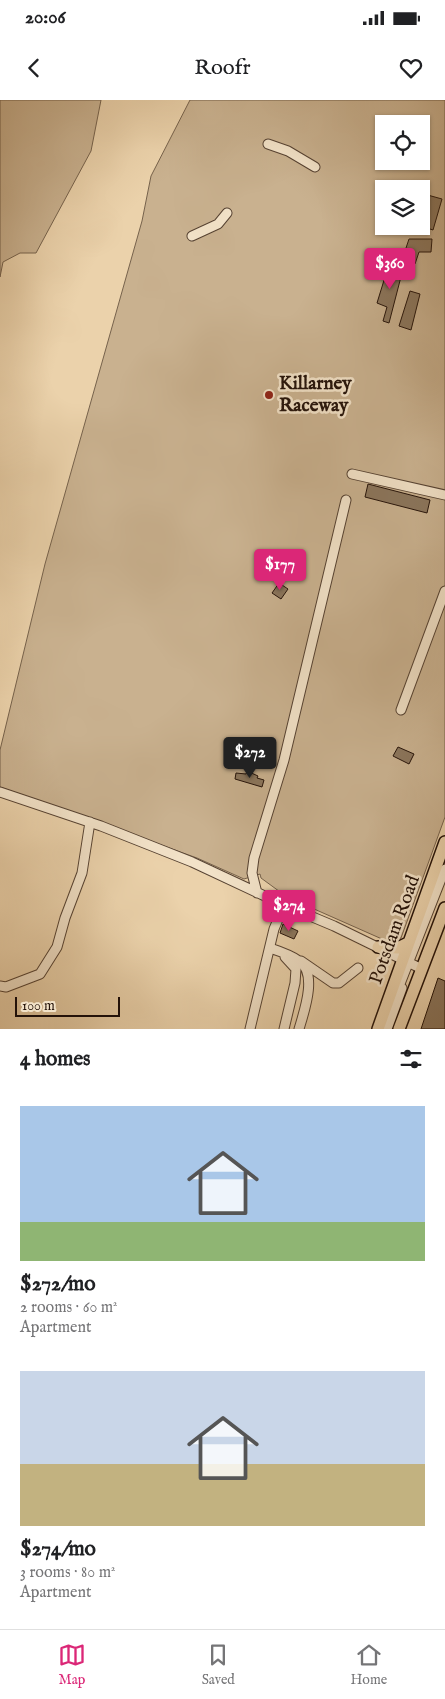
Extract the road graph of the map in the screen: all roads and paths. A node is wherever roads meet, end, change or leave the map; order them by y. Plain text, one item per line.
1 (268, 144) dead end
2 (315, 167) dead end
3 (227, 213) dead end
4 (192, 236) dead end
5 (352, 474) dead end
6 (445, 495) edge
7 (346, 500) dead end
8 (445, 591) edge
9 (400, 710) dead end
10 (0, 792) edge
11 (90, 822) junction
12 (445, 842) edge
13 (442, 858) edge
14 (445, 869) edge
15 (445, 884) edge
16 (257, 893) junction
17 (284, 906) junction
18 (445, 908) edge
19 (408, 943) junction
20 (378, 947) junction
21 (270, 948) junction
22 (279, 952) junction
23 (299, 960) junction
24 (411, 964) junction
25 (358, 968) dead end
26 (0, 986) edge
27 (250, 1029) edge
28 (284, 1029) edge
29 (299, 1029) edge
30 (378, 1029) edge
31 (385, 1029) edge
32 (399, 1029) edge

1 - 2 street
3 - 4 street
5 - 6 street
7 - 16 street
8 - 9 street
10 - 11 street
11 - 16 street
11 - 26 street
12 - 13 main road, Potsdam Road
13 - 19 main road, Potsdam Road
14 - 24 street
15 - 24 street
16 - 17 street
17 - 20 street
17 - 21 street
18 - 24 main road, Potsdam Road
19 - 20 main road
19 - 24 main road, Potsdam Road
20 - 24 street
21 - 22 street
21 - 27 street
22 - 23 street
22 - 28 street
23 - 25 street
23 - 29 street
24 - 30 main road, Potsdam Road
24 - 31 street
24 - 32 main road, Potsdam Road

